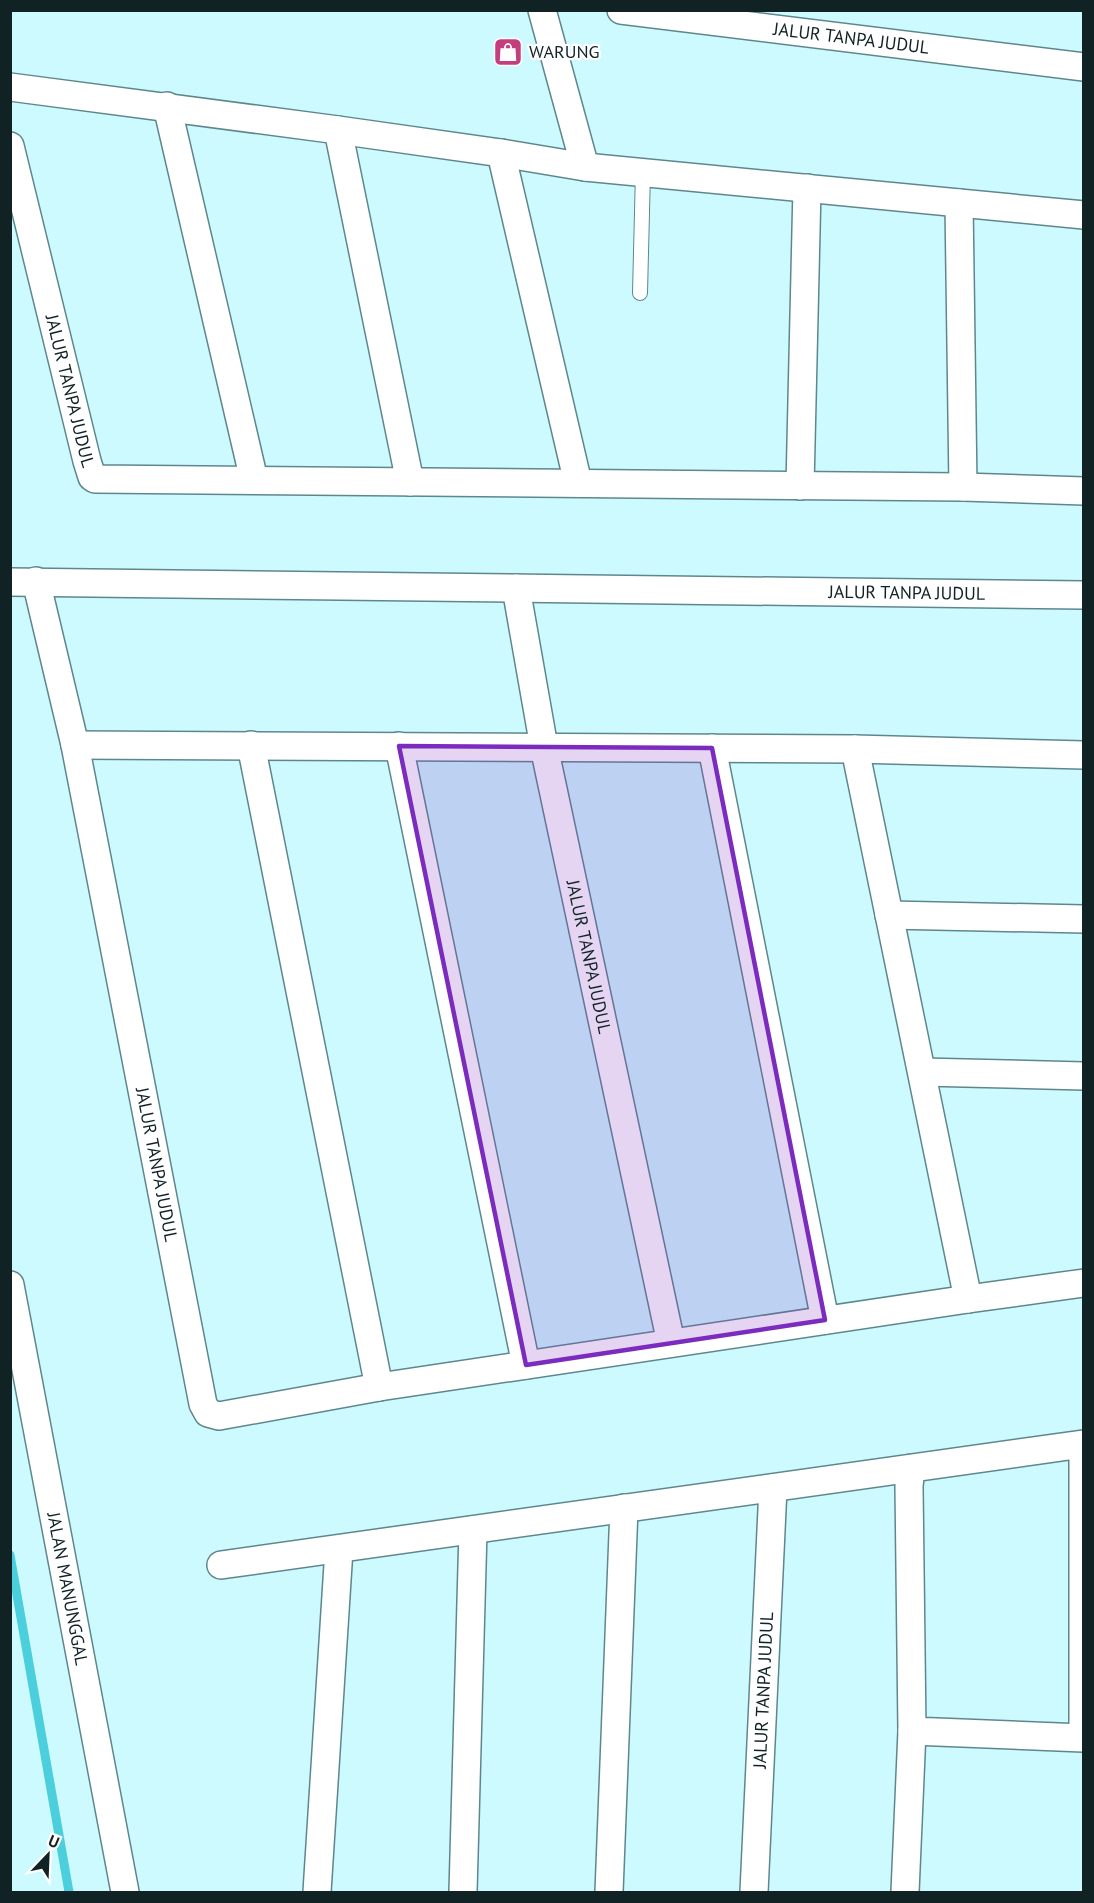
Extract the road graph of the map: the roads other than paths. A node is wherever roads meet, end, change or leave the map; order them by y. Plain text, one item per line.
1 (542, 10) edge
2 (621, 10) edge
3 (1083, 67) edge
4 (10, 87) edge
5 (167, 106) junction
6 (338, 130) junction
7 (10, 146) edge
8 (501, 153) junction
9 (585, 167) junction
10 (643, 172) junction
11 (807, 188) junction
12 (959, 203) junction
13 (1083, 215) edge
14 (640, 293) dead end
15 (254, 480) junction
16 (410, 482) junction
17 (578, 483) junction
18 (800, 486) junction
19 (963, 487) junction
20 (1083, 491) edge
21 (23, 582) edge
22 (516, 588) junction
23 (1083, 595) edge
24 (75, 745) junction
25 (251, 745) junction
26 (399, 746) junction
27 (544, 747) junction
28 (712, 748) junction
29 (855, 748) junction
30 (1083, 755) edge
31 (889, 915) junction
32 (1083, 919) edge
33 (922, 1072) junction
34 (1083, 1076) edge
35 (1083, 1283) edge
36 (10, 1285) edge
37 (968, 1299) junction
38 (825, 1320) junction
39 (671, 1343) junction
40 (526, 1365) junction
41 (379, 1387) junction
42 (911, 1468) junction
43 (773, 1488) junction
44 (624, 1508) junction
45 (473, 1530) junction
46 (339, 1549) junction
47 (221, 1565) dead end
48 (912, 1731) junction
49 (1083, 1738) edge
50 (125, 1893) edge
51 (317, 1893) edge
52 (463, 1893) edge
53 (609, 1893) edge
54 (754, 1893) edge
55 (905, 1893) edge

1 - 9 street
2 - 3 street, JALUR TANPA JUDUL
4 - 5 street
5 - 6 street
5 - 15 street
6 - 8 street
6 - 16 street
7 - 15 street, JALUR TANPA JUDUL
8 - 9 street
8 - 17 street
9 - 10 street
10 - 11 street
10 - 14 lane
11 - 12 street
11 - 18 street
12 - 13 street
12 - 19 street
15 - 16 street, JALUR TANPA JUDUL
16 - 17 street, JALUR TANPA JUDUL
17 - 18 street, JALUR TANPA JUDUL
18 - 19 street, JALUR TANPA JUDUL
19 - 20 street, JALUR TANPA JUDUL
21 - 22 street, JALUR TANPA JUDUL
21 - 24 street, JALUR TANPA JUDUL
22 - 23 street, JALUR TANPA JUDUL
22 - 27 street, JALUR TANPA JUDUL
24 - 25 street
24 - 41 street, JALUR TANPA JUDUL
25 - 26 street
25 - 41 street
26 - 27 street
26 - 40 street
27 - 28 street
27 - 39 street, JALUR TANPA JUDUL
28 - 29 street
28 - 38 street
29 - 30 street
29 - 31 street
31 - 32 street
31 - 33 street
33 - 34 street
33 - 37 street
35 - 37 street, JALUR TANPA JUDUL
36 - 50 street, JALAN MANUNGGAL
37 - 38 street, JALUR TANPA JUDUL
38 - 39 street, JALUR TANPA JUDUL
39 - 40 street, JALUR TANPA JUDUL
40 - 41 street, JALUR TANPA JUDUL
42 - 43 street
42 - 48 street
42 - 49 street
43 - 44 street
43 - 54 street, JALUR TANPA JUDUL
44 - 45 street
44 - 53 street
45 - 46 street
45 - 52 street
46 - 47 street
46 - 51 street
48 - 49 street
48 - 55 street

